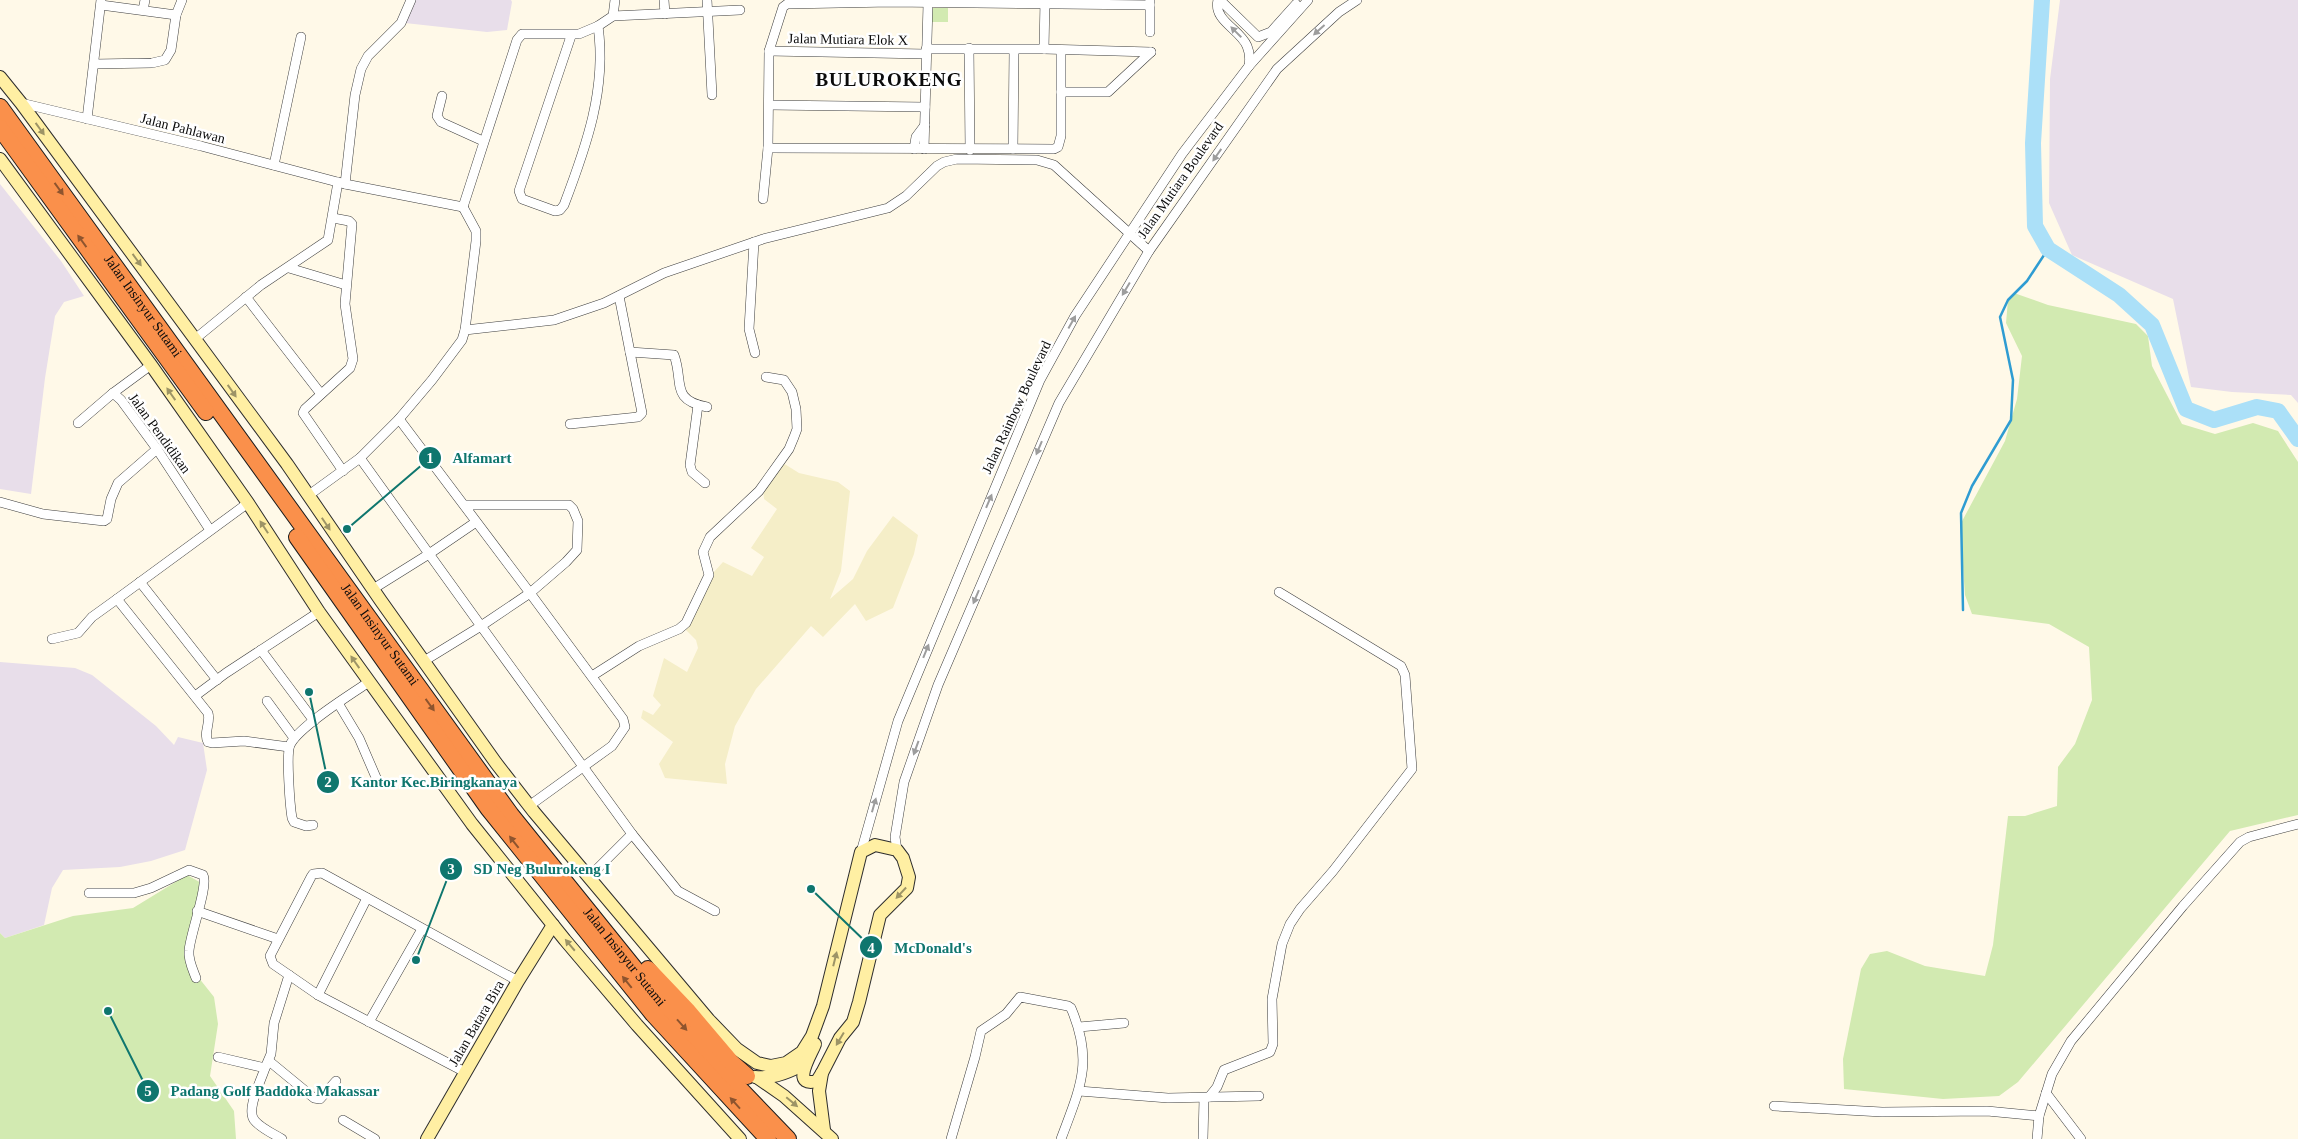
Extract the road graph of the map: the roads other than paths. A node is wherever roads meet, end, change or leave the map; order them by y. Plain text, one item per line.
1 (146, 0) edge
2 (182, 0) edge
3 (410, 0) edge
4 (615, 0) edge
5 (664, 0) edge
6 (707, 0) edge
7 (1219, 0) edge
8 (1301, 0) edge
9 (1308, 0) edge
10 (1358, 0) edge
11 (844, 1) edge
12 (891, 1) edge
13 (101, 2) edge
14 (942, 2) edge
15 (994, 2) edge
16 (1044, 2) edge
17 (1094, 2) edge
18 (1150, 3) edge
19 (928, 4) junction
20 (143, 10) junction
21 (740, 10) dead end
22 (708, 12) junction
23 (665, 14) junction
24 (176, 15) junction
25 (613, 16) junction
26 (598, 26) junction
27 (1150, 32) dead end
28 (571, 36) junction
29 (300, 38) dead end
30 (969, 48) junction
31 (1044, 49) junction
32 (769, 50) junction
33 (1014, 50) junction
34 (1061, 50) junction
35 (926, 52) junction
36 (94, 64) junction
37 (1249, 66) junction
38 (0, 76) edge
39 (1061, 92) junction
40 (712, 94) dead end
41 (442, 96) dead end
42 (21, 103) junction
43 (768, 105) junction
44 (0, 107) edge
45 (925, 107) junction
46 (87, 119) junction
47 (925, 124) junction
48 (0, 128) edge
49 (483, 141) junction
50 (768, 148) junction
51 (924, 149) junction
52 (1013, 149) junction
53 (914, 150) junction
54 (970, 150) junction
55 (0, 159) edge
56 (274, 165) junction
57 (342, 183) junction
58 (763, 199) dead end
59 (463, 207) junction
60 (333, 218) junction
61 (1129, 235) junction
62 (754, 242) junction
63 (1148, 251) junction
64 (289, 268) junction
65 (346, 285) junction
66 (619, 296) junction
67 (246, 297) junction
68 (465, 330) junction
69 (195, 339) junction
70 (630, 352) junction
71 (755, 352) dead end
72 (151, 366) junction
73 (766, 377) dead end
74 (113, 393) junction
75 (321, 394) junction
76 (399, 419) junction
77 (78, 423) dead end
78 (570, 424) dead end
79 (157, 449) junction
80 (360, 458) junction
81 (343, 471) junction
82 (705, 483) dead end
83 (309, 495) junction
84 (0, 502) edge
85 (248, 503) junction
86 (464, 505) junction
87 (476, 522) junction
88 (210, 530) junction
89 (429, 554) junction
90 (140, 582) junction
91 (373, 589) junction
92 (1279, 592) dead end
93 (530, 593) junction
94 (117, 599) junction
95 (318, 612) junction
96 (481, 626) junction
97 (52, 639) dead end
98 (261, 650) junction
99 (424, 661) junction
100 (592, 676) junction
101 (217, 680) junction
102 (369, 682) junction
103 (195, 696) junction
104 (267, 701) dead end
105 (338, 702) junction
106 (314, 721) junction
107 (294, 738) junction
108 (289, 747) junction
109 (583, 767) junction
110 (378, 782) dead end
111 (530, 806) junction
112 (510, 815) junction
113 (2298, 824) edge
114 (313, 825) dead end
115 (632, 834) junction
116 (896, 850) junction
117 (861, 852) junction
118 (589, 877) junction
119 (89, 893) dead end
120 (367, 898) junction
121 (197, 911) junction
122 (715, 911) dead end
123 (554, 924) junction
124 (422, 928) junction
125 (278, 939) junction
126 (288, 975) junction
127 (196, 978) dead end
128 (518, 981) junction
129 (318, 995) junction
130 (823, 1006) junction
131 (369, 1022) junction
132 (1124, 1023) dead end
133 (1078, 1027) junction
134 (218, 1057) dead end
135 (805, 1063) junction
136 (267, 1064) junction
137 (465, 1072) junction
138 (822, 1073) junction
139 (752, 1077) junction
140 (336, 1081) dead end
141 (1079, 1090) junction
142 (2046, 1093) junction
143 (1259, 1096) dead end
144 (1207, 1098) junction
145 (1774, 1106) dead end
146 (2039, 1116) junction
147 (343, 1120) dead end
148 (828, 1134) edge
149 (282, 1139) edge
150 (375, 1139) edge
151 (427, 1139) edge
152 (740, 1139) edge
153 (768, 1139) edge
154 (788, 1139) edge
155 (951, 1139) edge
156 (1061, 1139) edge
157 (1203, 1139) edge
158 (2037, 1139) edge
159 (2081, 1139) edge

1 - 20 street
2 - 24 street
3 - 57 street
4 - 25 street
5 - 23 street
6 - 22 street
7 - 8 street
37 -> 7 street
9 - 37 street, Jalan Rainbow Boulevard
10 -> 63 street, Jalan Mutiara Boulevard
11 - 12 street
11 - 32 street
12 - 19 street
13 - 20 street
13 - 36 street
14 - 15 street
14 - 19 street
15 - 16 street
16 - 17 street
16 - 31 street
17 - 18 street
18 - 27 street
19 - 35 street
20 - 24 street
21 - 22 street
22 - 23 street
22 - 40 street
23 - 25 street
24 - 36 street
25 - 26 street
26 - 28 street
26 - 28 street
28 - 49 street
29 - 56 street
30 - 33 street, Jalan Mutiara Elok X
30 - 35 street, Jalan Mutiara Elok X
30 - 54 street
31 - 33 street, Jalan Mutiara Elok X
31 - 34 street, Jalan Mutiara Elok X
32 - 35 street, Jalan Mutiara Elok X
32 - 43 street
33 - 52 street
34 - 39 street
34 - 39 street, Jalan Mutiara Elok X
35 - 45 street
36 - 46 street
37 - 61 street, Jalan Rainbow Boulevard
38 - 42 street
39 - 52 street
41 - 49 street
42 - 46 street, Jalan Pahlawan
42 -> 69 street
43 - 45 street
43 - 50 street
44 -> 112 highway, Jalan Insinyur Sutami
45 - 47 street
46 - 56 street, Jalan Pahlawan
47 - 51 street
47 - 53 street
153 -> 48 highway, Jalan Insinyur Sutami
49 - 59 street
50 - 53 street
50 - 58 street
51 - 53 street
51 - 54 street
52 - 54 street
55 - 72 street
56 - 57 street, Jalan Pahlawan
57 - 59 street, Jalan Pahlawan
57 - 60 street
59 - 68 street
60 - 64 street
60 - 65 street
61 - 62 street
61 - 63 street
117 -> 61 street, Jalan Rainbow Boulevard
62 - 66 street
62 - 71 street
63 -> 116 street, Jalan Mutiara Boulevard
64 - 65 street
64 - 67 street
65 - 75 street
66 - 68 street
66 - 70 street
67 - 69 street
67 - 75 street
68 - 76 street
69 -> 83 street
70 - 78 street
70 - 82 street
72 - 74 street, Jalan Pendidikan
85 -> 72 street
73 - 100 street
74 - 77 street
74 - 79 street, Jalan Pendidikan
75 - 81 street
76 - 80 street
76 - 86 street
79 - 84 street
79 - 88 street, Jalan Pendidikan
80 - 81 street
80 - 89 street
81 - 83 street
83 -> 91 street
85 - 88 street
95 -> 85 street
86 - 87 street
86 - 93 street
87 - 89 street
87 - 93 street
88 - 90 street
89 - 91 street
89 - 96 street
90 - 94 street
90 - 101 street
91 - 99 street
92 - 144 street
93 - 96 street
93 - 100 street
94 - 97 street
94 - 103 street
95 - 98 street
102 -> 95 street
96 - 99 street
96 - 109 street
98 - 101 street
98 - 106 street
99 - 111 street
100 - 109 street
101 - 103 street
102 - 105 street
102 - 123 street
103 - 108 street
104 - 107 street
105 - 106 street
105 - 110 street
106 - 107 street
107 - 108 street
108 - 114 street
109 - 111 street
109 - 115 street
111 - 118 street
112 - 139 highway
112 -> 154 highway, Jalan Insinyur Sutami
113 - 142 street
115 - 118 street
115 - 122 street
116 - 117 street
116 -> 138 street
130 -> 117 street
118 - 130 street
119 - 121 street
120 - 124 street
120 - 125 street
120 - 129 street
121 - 125 street
121 - 127 street
123 - 128 street, Jalan Batara Bira
152 -> 123 street
124 - 128 street
124 - 131 street
125 - 126 street
126 - 129 street
126 - 136 street
128 - 137 street, Jalan Batara Bira
129 - 131 street
130 - 135 street
131 - 137 street
132 - 133 street
133 - 141 street
133 - 155 street
134 - 136 street
135 - 138 street
135 - 139 street
136 - 140 street
136 - 149 street
137 - 151 street, Jalan Batara Bira
138 - 148 street
139 -> 148 street
141 - 144 street
141 - 156 street
142 - 146 street
142 - 159 street
143 - 144 street
144 - 157 street
145 - 146 street
146 - 158 street
147 - 150 street

